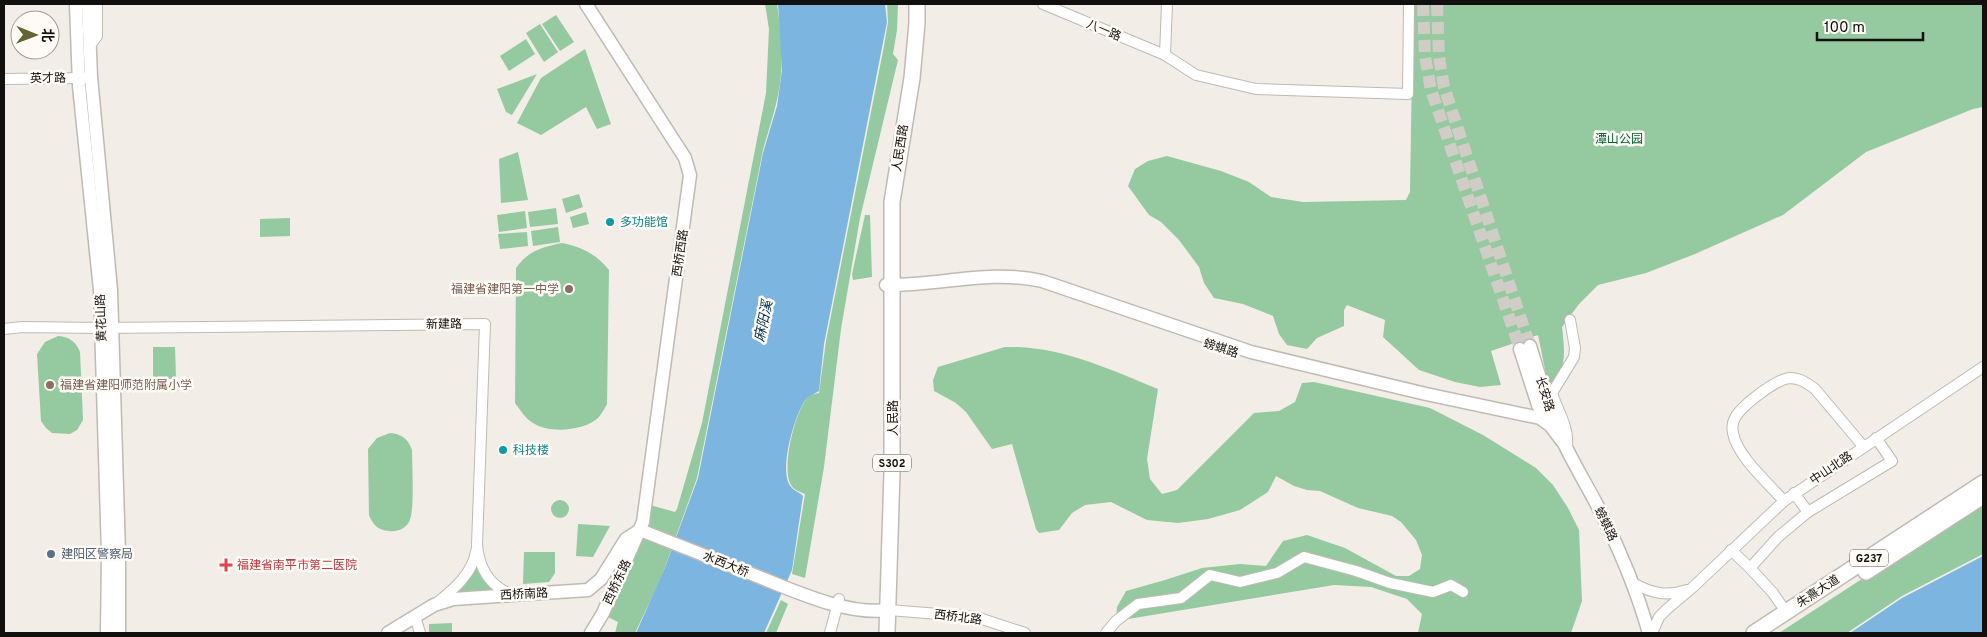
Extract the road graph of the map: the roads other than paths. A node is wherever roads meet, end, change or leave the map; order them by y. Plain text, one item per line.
1 (76, 4) edge
2 (88, 4) edge
3 (97, 4) edge
4 (586, 4) edge
5 (908, 4) edge
6 (917, 4) edge
7 (1043, 4) edge
8 (1167, 4) edge
9 (1409, 4) edge
10 (89, 47) junction
11 (1165, 56) junction
12 (85, 78) junction
13 (4, 79) edge
14 (889, 289) junction
15 (1570, 320) dead end
16 (107, 328) junction
17 (4, 329) edge
18 (1525, 348) tunnel mouth
19 (1983, 367) edge
20 (1539, 393) junction
21 (1532, 416) junction
22 (1876, 438) junction
23 (1561, 442) junction
24 (1863, 446) junction
25 (1983, 483) edge
26 (1794, 493) junction
27 (1983, 496) edge
28 (1784, 500) junction
29 (1808, 512) junction
30 (646, 528) junction
31 (477, 545) junction
32 (1731, 550) junction
33 (1750, 568) junction
34 (1633, 583) junction
35 (1692, 588) junction
36 (1463, 592) dead end
37 (515, 595) junction
38 (839, 602) junction
39 (434, 605) junction
40 (882, 610) junction
41 (1641, 611) junction
42 (1786, 612) junction
43 (415, 616) junction
44 (107, 633) edge
45 (119, 633) edge
46 (388, 633) edge
47 (420, 633) edge
48 (591, 633) edge
49 (830, 633) edge
50 (878, 633) edge
51 (887, 633) edge
52 (1025, 633) edge
53 (1106, 633) edge
54 (1644, 633) edge
55 (1651, 633) edge
56 (1754, 633) edge
57 (1773, 633) edge

1 - 12 main road, 黄花山路
2 - 10 main road, 黄花山路
3 - 10 street
4 - 30 main road, 西桥西路
5 - 14 highway, 人民西路 / S302
6 - 14 highway, 人民西路 / S302
7 - 11 street, 八一路
8 - 11 street
9 - 11 street, 八一路
10 - 12 main road, 黄花山路
12 - 13 street, 英才路
12 - 16 main road, 黄花山路
14 - 21 main road, 螃蜞路
14 - 40 highway, 人民路 / S302
15 - 23 street
16 - 17 street
16 - 31 street, 新建路
16 - 44 main road, 黄花山路
16 - 45 main road, 黄花山路
18 - 20 main road, 长安路
19 - 22 street, 中山北路
20 - 21 main road
20 - 21 main road
20 - 23 main road, 长安路
21 - 23 main road, 长安路
21 - 23 main road, 螃蜞路
22 - 24 street, 中山北路
22 - 29 street
23 - 34 main road, 螃蜞路
23 - 41 main road
24 - 26 street, 中山北路
24 - 28 street
25 - 42 highway, 朱熹大道 / G237
26 - 28 street, 中山北路
26 - 29 street
27 - 57 highway, 朱熹大道 / G237
28 - 32 street, 中山北路
29 - 33 street
30 - 37 main road, 西桥南路
30 - 38 main road, 水西大桥
30 - 48 main road, 西桥东路
31 - 37 street, 新建路
31 - 39 street
32 - 33 street
32 - 35 street, 中山北路
33 - 42 street
34 - 35 street
34 - 41 main road, 螃蜞路
35 - 55 street, 中山北路
36 - 53 street
37 - 39 main road, 西桥南路
38 - 40 main road, 水西大桥
38 - 49 street
39 - 43 main road, 西桥南路
40 - 50 highway, 人民路 / S302
40 - 51 highway, 人民路 / S302
40 - 52 street, 西桥北路
41 - 54 main road
41 - 55 main road
42 - 56 highway, 朱熹大道 / G237
43 - 46 main road, 西桥南路
43 - 47 street

